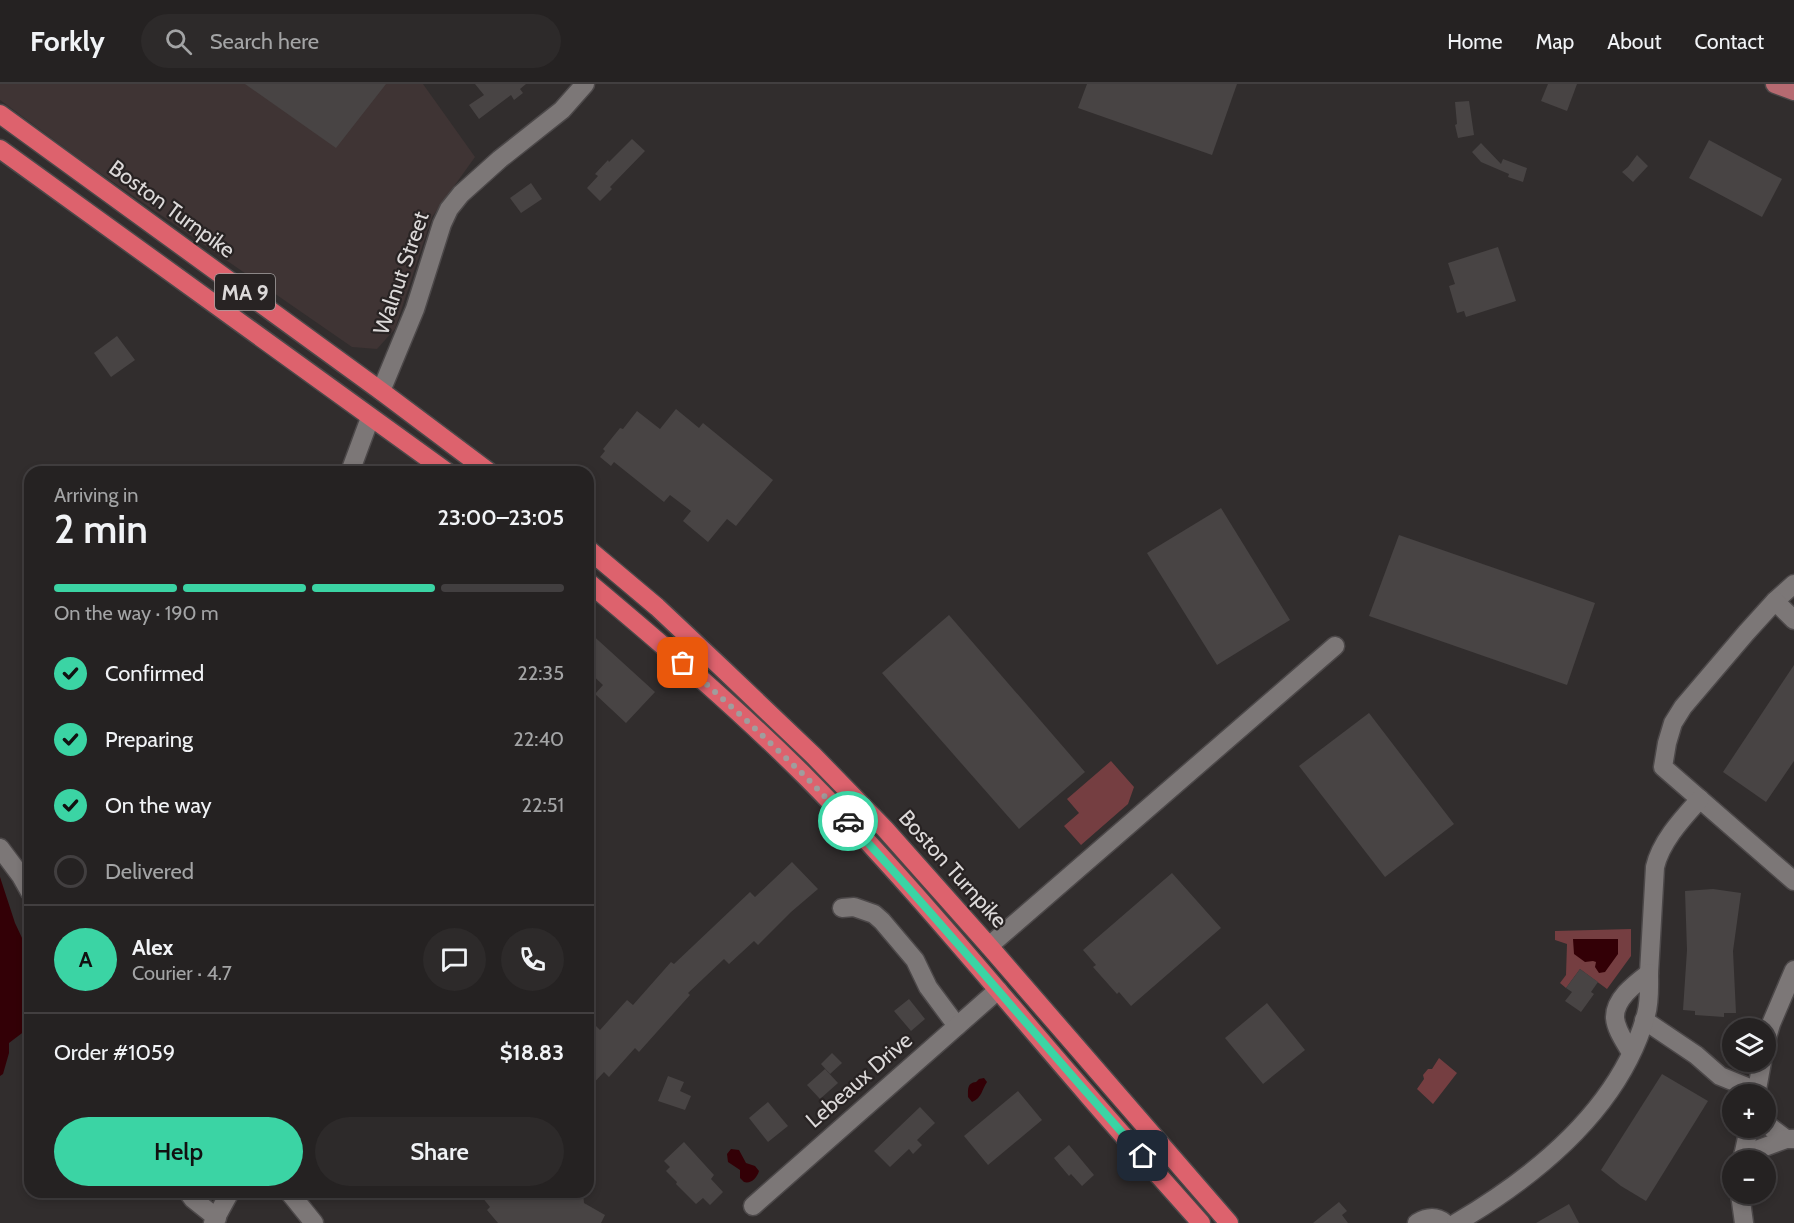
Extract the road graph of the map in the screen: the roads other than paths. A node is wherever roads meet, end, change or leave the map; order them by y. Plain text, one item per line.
1 (585, 84) edge
2 (1775, 84) edge
3 (1794, 91) edge
4 (0, 114) edge
5 (0, 149) edge
6 (381, 391) junction
7 (370, 418) junction
8 (352, 466) edge
9 (438, 466) edge
10 (481, 466) edge
11 (594, 554) edge
12 (1794, 584) edge
13 (594, 587) edge
14 (1775, 602) junction
15 (1794, 620) edge
16 (1335, 646) dead end
17 (1700, 799) junction
18 (0, 848) edge
19 (24, 881) edge
20 (1794, 881) edge
21 (842, 908) dead end
22 (989, 945) junction
23 (1794, 970) edge
24 (1649, 974) junction
25 (998, 990) junction
26 (1774, 1018) edge
27 (1644, 1020) junction
28 (957, 1026) junction
29 (1631, 1053) junction
30 (1737, 1084) edge
31 (1776, 1130) edge
32 (1790, 1139) edge
33 (1762, 1150) edge
34 (192, 1198) edge
35 (227, 1198) edge
36 (294, 1198) edge
37 (1741, 1204) edge
38 (753, 1206) dead end
39 (215, 1220) edge
40 (314, 1223) edge
41 (1201, 1223) edge
42 (1229, 1223) edge
43 (1417, 1223) edge
44 (1445, 1223) edge
45 (1456, 1223) edge
46 (1744, 1223) edge

1 - 6 street, Walnut Street
2 - 3 main road
4 - 6 highway, Boston Turnpike / MA 9
5 - 7 highway, MA 9
6 - 10 highway, Boston Turnpike / MA 9
7 - 8 street
7 - 9 highway, MA 9
11 - 22 highway, Boston Turnpike
12 - 14 street
13 - 25 highway, Boston Turnpike
14 - 15 street
14 - 17 street
16 - 22 street
17 - 20 street
17 - 24 street
18 - 19 street
21 - 28 street
22 - 42 highway, Boston Turnpike
23 - 26 street
24 - 27 street
24 - 29 street
25 - 28 street, Lebeaux Drive
25 - 41 highway, Boston Turnpike
27 - 29 street
27 - 30 street
28 - 38 street, Lebeaux Drive
29 - 45 street
31 - 32 street
32 - 33 street
34 - 39 street
35 - 39 street
36 - 40 street
37 - 46 street
43 - 44 street

